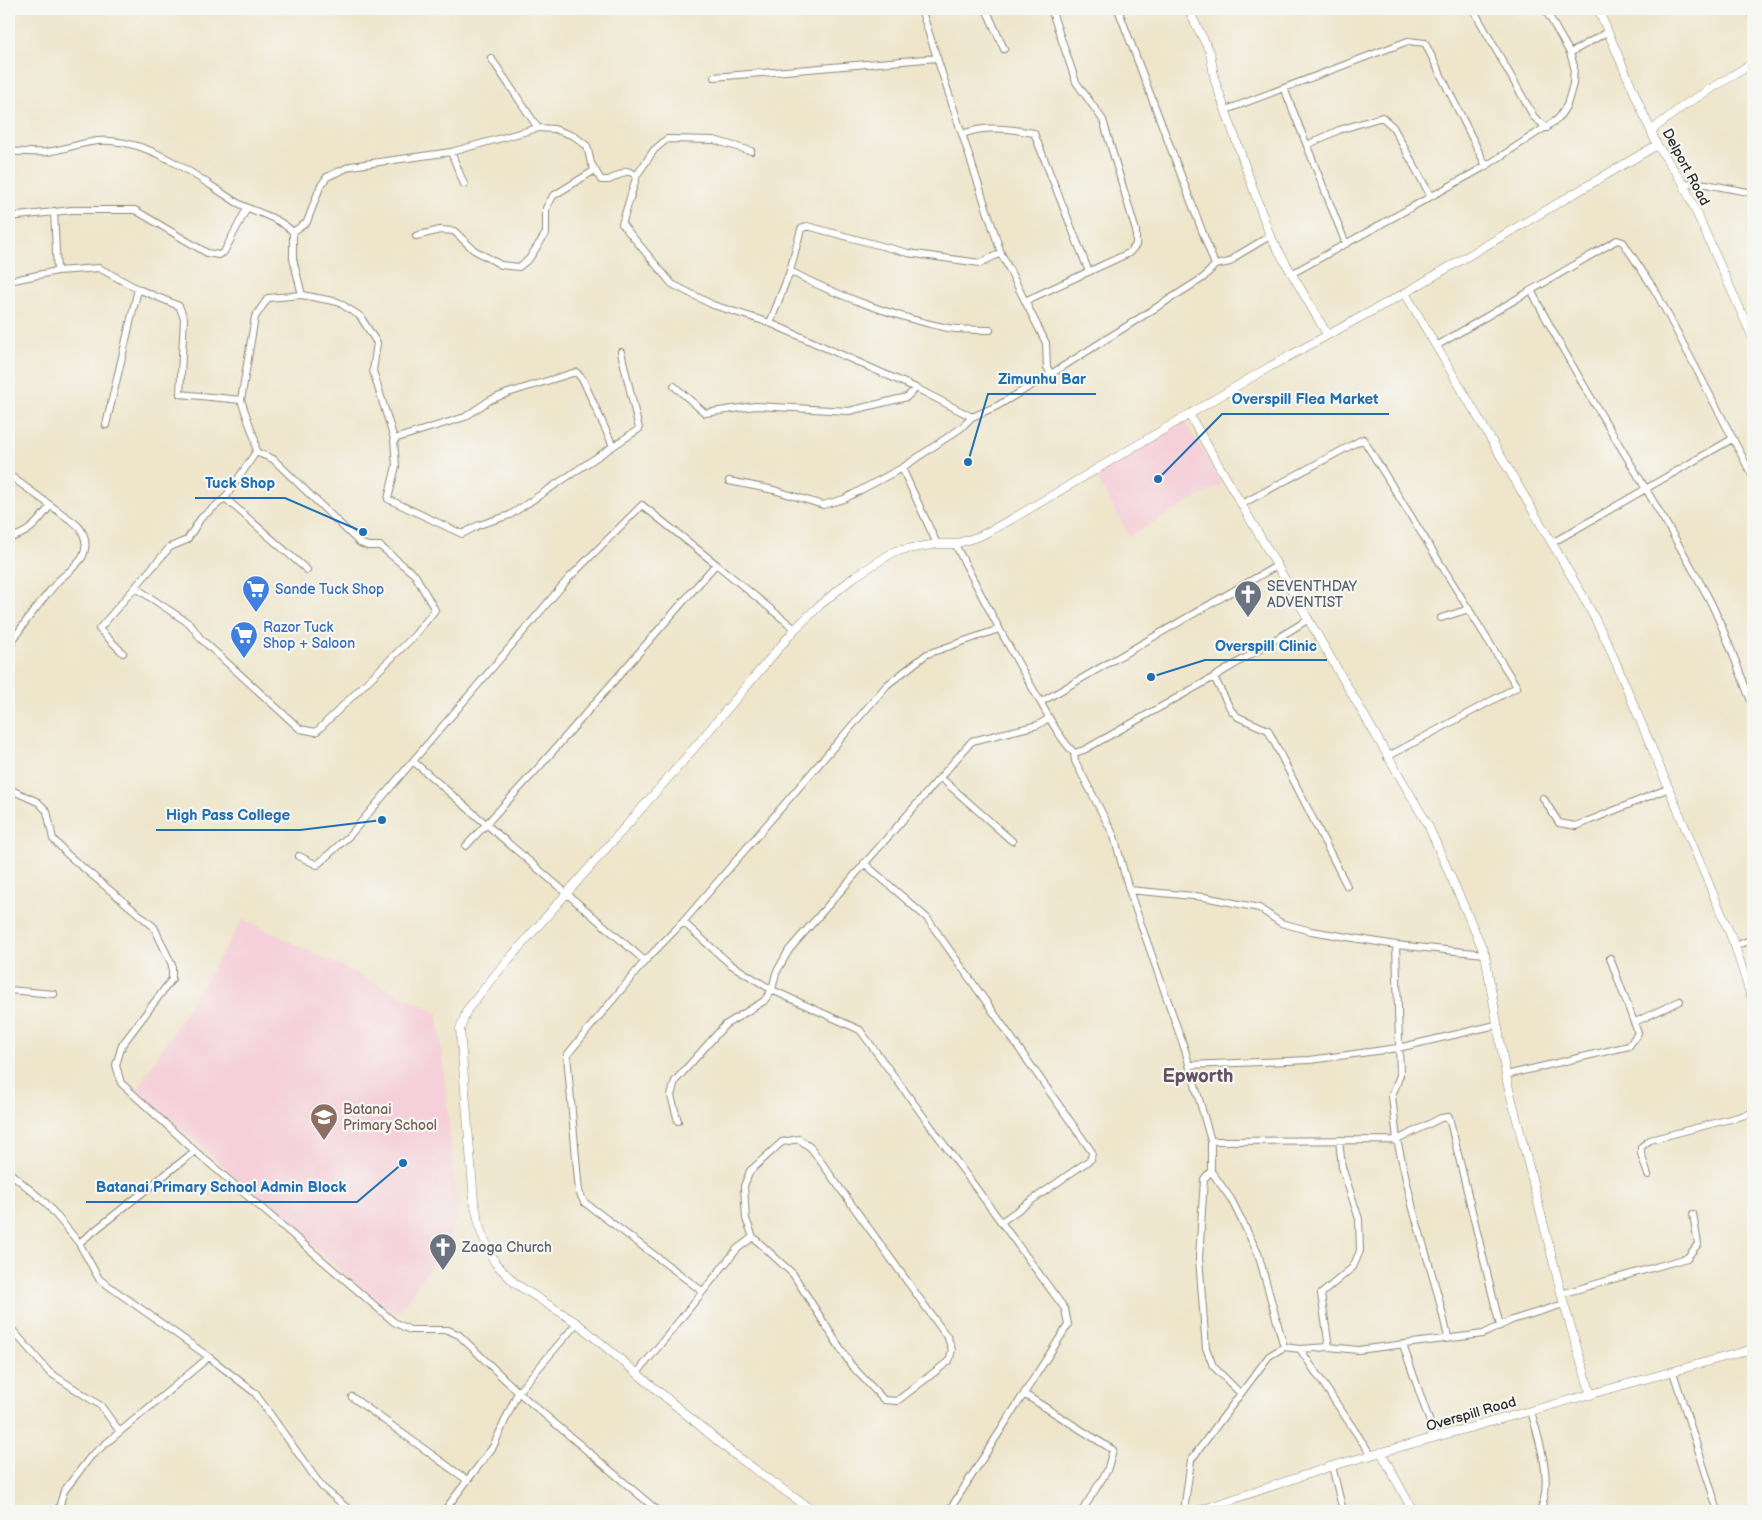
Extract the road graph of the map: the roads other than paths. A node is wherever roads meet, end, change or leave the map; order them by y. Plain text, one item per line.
1 (921, 9) edge
2 (986, 9) edge
3 (1051, 9) edge
4 (1118, 9) edge
5 (1188, 9) edge
6 (1474, 9) edge
7 (1545, 9) edge
8 (1598, 9) edge
9 (1750, 9) edge
10 (1753, 18) edge
11 (1607, 32) junction
12 (1004, 49) dead end
13 (1570, 53) junction
14 (491, 58) dead end
15 (937, 58) junction
16 (1753, 63) edge
17 (714, 77) dead end
18 (1284, 88) junction
19 (1226, 110) junction
20 (538, 128) junction
21 (1547, 128) junction
22 (1652, 130) junction
23 (963, 134) junction
24 (1657, 144) junction
25 (1307, 145) junction
26 (751, 151) dead end
27 (9, 152) edge
28 (451, 152) junction
29 (1486, 166) junction
30 (595, 170) junction
31 (637, 175) junction
32 (1683, 183) junction
33 (464, 184) dead end
34 (1753, 193) edge
35 (1430, 195) junction
36 (247, 208) junction
37 (54, 212) junction
38 (9, 216) edge
39 (293, 232) junction
40 (416, 236) dead end
41 (1270, 236) junction
42 (1346, 244) junction
43 (1001, 253) junction
44 (1215, 266) junction
45 (57, 271) junction
46 (790, 271) junction
47 (1089, 272) junction
48 (1293, 273) junction
49 (9, 281) edge
50 (138, 289) junction
51 (1531, 290) junction
52 (1405, 293) junction
53 (302, 295) junction
54 (1025, 301) junction
55 (770, 323) junction
56 (990, 330) dead end
57 (1327, 334) junction
58 (1753, 338) edge
59 (1438, 345) junction
60 (621, 352) dead end
61 (1051, 374) junction
62 (674, 386) dead end
63 (916, 388) junction
64 (241, 400) junction
65 (1190, 416) junction
66 (972, 417) junction
67 (106, 425) dead end
68 (394, 439) junction
69 (1732, 439) junction
70 (613, 446) junction
71 (256, 452) junction
72 (902, 468) junction
73 (9, 475) edge
74 (1753, 477) edge
75 (729, 481) dead end
76 (1646, 488) junction
77 (225, 498) junction
78 (1242, 504) junction
79 (50, 506) junction
80 (9, 538) edge
81 (1552, 543) junction
82 (937, 544) junction
83 (955, 544) junction
84 (716, 564) junction
85 (1278, 565) junction
86 (308, 570) dead end
87 (136, 588) junction
88 (1469, 608) junction
89 (1441, 618) dead end
90 (1309, 619) junction
91 (998, 629) junction
92 (795, 630) junction
93 (9, 647) edge
94 (123, 653) dead end
95 (1214, 677) junction
96 (1041, 702) junction
97 (1753, 706) edge
98 (1049, 718) junction
99 (1074, 752) junction
100 (1387, 757) junction
101 (414, 762) junction
102 (940, 778) junction
103 (9, 789) edge
104 (1667, 789) junction
105 (1544, 798) dead end
106 (487, 823) junction
107 (1012, 841) dead end
108 (466, 846) dead end
109 (299, 856) dead end
110 (864, 862) junction
111 (1347, 886) dead end
112 (1129, 890) junction
113 (565, 894) junction
114 (683, 922) junction
115 (1753, 939) edge
116 (1396, 945) junction
117 (1735, 946) junction
118 (1485, 954) junction
119 (1610, 958) dead end
120 (645, 961) junction
121 (9, 990) edge
122 (772, 990) junction
123 (54, 994) dead end
124 (1680, 1000) dead end
125 (1753, 1003) edge
126 (1635, 1022) junction
127 (1496, 1025) junction
128 (1398, 1048) junction
129 (1190, 1065) junction
130 (1506, 1075) junction
131 (1753, 1113) edge
132 (678, 1121) dead end
133 (1339, 1140) junction
134 (1397, 1140) junction
135 (1211, 1141) junction
136 (195, 1151) junction
137 (1211, 1171) junction
138 (9, 1172) edge
139 (1648, 1175) dead end
140 (1692, 1214) dead end
141 (1002, 1222) junction
142 (752, 1237) junction
143 (79, 1243) junction
144 (702, 1291) junction
145 (1562, 1294) junction
146 (1564, 1304) junction
147 (577, 1323) junction
148 (9, 1326) edge
149 (1500, 1326) junction
150 (1448, 1337) junction
151 (1403, 1345) junction
152 (1284, 1346) junction
153 (1329, 1346) junction
154 (1300, 1349) junction
155 (1753, 1350) edge
156 (208, 1357) junction
157 (638, 1372) junction
158 (1673, 1372) junction
159 (518, 1392) junction
160 (1240, 1393) junction
161 (1024, 1394) junction
162 (1591, 1395) junction
163 (352, 1397) dead end
164 (1531, 1411) junction
165 (120, 1432) junction
166 (1435, 1437) junction
167 (1381, 1452) junction
168 (1371, 1455) junction
169 (1332, 1466) junction
170 (467, 1480) junction
171 (58, 1511) edge
172 (351, 1511) edge
173 (444, 1511) edge
174 (658, 1511) edge
175 (813, 1511) edge
176 (948, 1511) edge
177 (1082, 1511) edge
178 (1184, 1511) edge
179 (1198, 1511) edge
180 (1343, 1511) edge
181 (1413, 1511) edge
182 (1540, 1511) edge
183 (1718, 1511) edge

1 - 15 street
2 - 12 street
3 - 47 street
4 - 44 street
5 - 19 street
6 - 21 street
7 - 13 street
8 - 11 street, Delport Road
9 - 10 street
11 - 13 street
11 - 22 street, Delport Road
13 - 21 street
14 - 20 street
15 - 17 street
15 - 23 street
16 - 22 street
18 - 19 street
18 - 25 street
18 - 29 street
19 - 41 street
20 - 28 street
20 - 30 street
21 - 29 street
22 - 24 street, Delport Road
23 - 43 street
23 - 47 street
24 - 32 street, Delport Road
24 - 52 street
25 - 35 street
25 - 42 street
26 - 31 street
27 - 36 street
28 - 33 street
28 - 39 street
29 - 35 street
30 - 31 street
30 - 40 street
31 - 55 street
32 - 34 street
32 - 58 street, Delport Road
35 - 42 street
36 - 37 street
36 - 39 street
37 - 38 street
37 - 45 street
39 - 53 street
41 - 44 street
41 - 48 street
42 - 48 street
43 - 46 street
43 - 54 street
44 - 61 street
45 - 49 street
45 - 50 street
46 - 55 street
46 - 56 street
47 - 54 street
48 - 57 street
50 - 64 street
50 - 67 street
51 - 59 street
51 - 69 street
51 - 76 street
52 - 57 street
52 - 59 street
53 - 64 street
53 - 68 street
54 - 61 street
55 - 63 street
57 - 65 street
59 - 81 street
60 - 70 street
61 - 66 street
62 - 63 street
63 - 66 street
64 - 71 street
65 - 78 street
65 - 83 street
66 - 72 street
68 - 70 street
68 - 70 street
69 - 74 street
69 - 76 street
71 - 77 street
71 - 87 street
72 - 75 street
72 - 82 street
73 - 79 street
76 - 81 street
76 - 97 street
77 - 86 street
77 - 87 street
78 - 85 street
78 - 88 street
79 - 80 street
79 - 93 street
81 - 104 street
82 - 83 street
82 - 92 street
83 - 91 street
84 - 92 street
84 - 101 street
84 - 106 street
85 - 90 street
85 - 96 street
87 - 94 street
88 - 89 street
88 - 100 street
90 - 95 street
90 - 100 street
91 - 96 street
91 - 114 street
92 - 113 street
95 - 99 street
95 - 111 street
96 - 98 street
98 - 99 street
98 - 102 street
99 - 112 street
100 - 118 street
101 - 106 street
101 - 109 street
102 - 107 street
102 - 110 street
103 - 136 street
104 - 105 street
104 - 117 street
106 - 108 street
106 - 113 street
110 - 122 street
110 - 141 street
112 - 116 street
112 - 129 street
113 - 120 street
113 - 147 street
114 - 120 street
114 - 122 street
115 - 117 street
116 - 118 street
116 - 128 street
117 - 125 street
118 - 127 street
119 - 126 street
120 - 144 street
121 - 123 street
122 - 132 street
122 - 141 street
124 - 126 street
126 - 130 street
127 - 128 street
127 - 130 street
128 - 129 street
128 - 134 street
129 - 135 street
130 - 145 street
131 - 139 street
133 - 134 street
133 - 135 street
133 - 153 street
134 - 149 street
134 - 150 street
135 - 137 street
136 - 143 street
136 - 159 street
137 - 152 street
137 - 160 street
138 - 143 street
140 - 145 street
141 - 161 street
142 - 142 street
142 - 144 street
143 - 156 street
144 - 157 street
145 - 146 street
146 - 149 street
146 - 162 street
147 - 157 street
147 - 159 street
148 - 165 street
149 - 150 street
150 - 151 street
151 - 153 street
151 - 166 street
152 - 154 street
152 - 160 street
153 - 154 street
154 - 168 street
155 - 158 street, Overspill Road
156 - 165 street
156 - 172 street
157 - 175 street
158 - 162 street, Overspill Road
158 - 183 street
159 - 170 street
159 - 174 street
160 - 178 street
161 - 176 street
161 - 177 street
162 - 164 street, Overspill Road
163 - 170 street
164 - 166 street, Overspill Road
164 - 182 street
165 - 171 street
166 - 167 street, Overspill Road
167 - 168 street, Overspill Road
167 - 181 street
168 - 169 street, Overspill Road
169 - 179 street, Overspill Road
169 - 180 street
170 - 173 street

